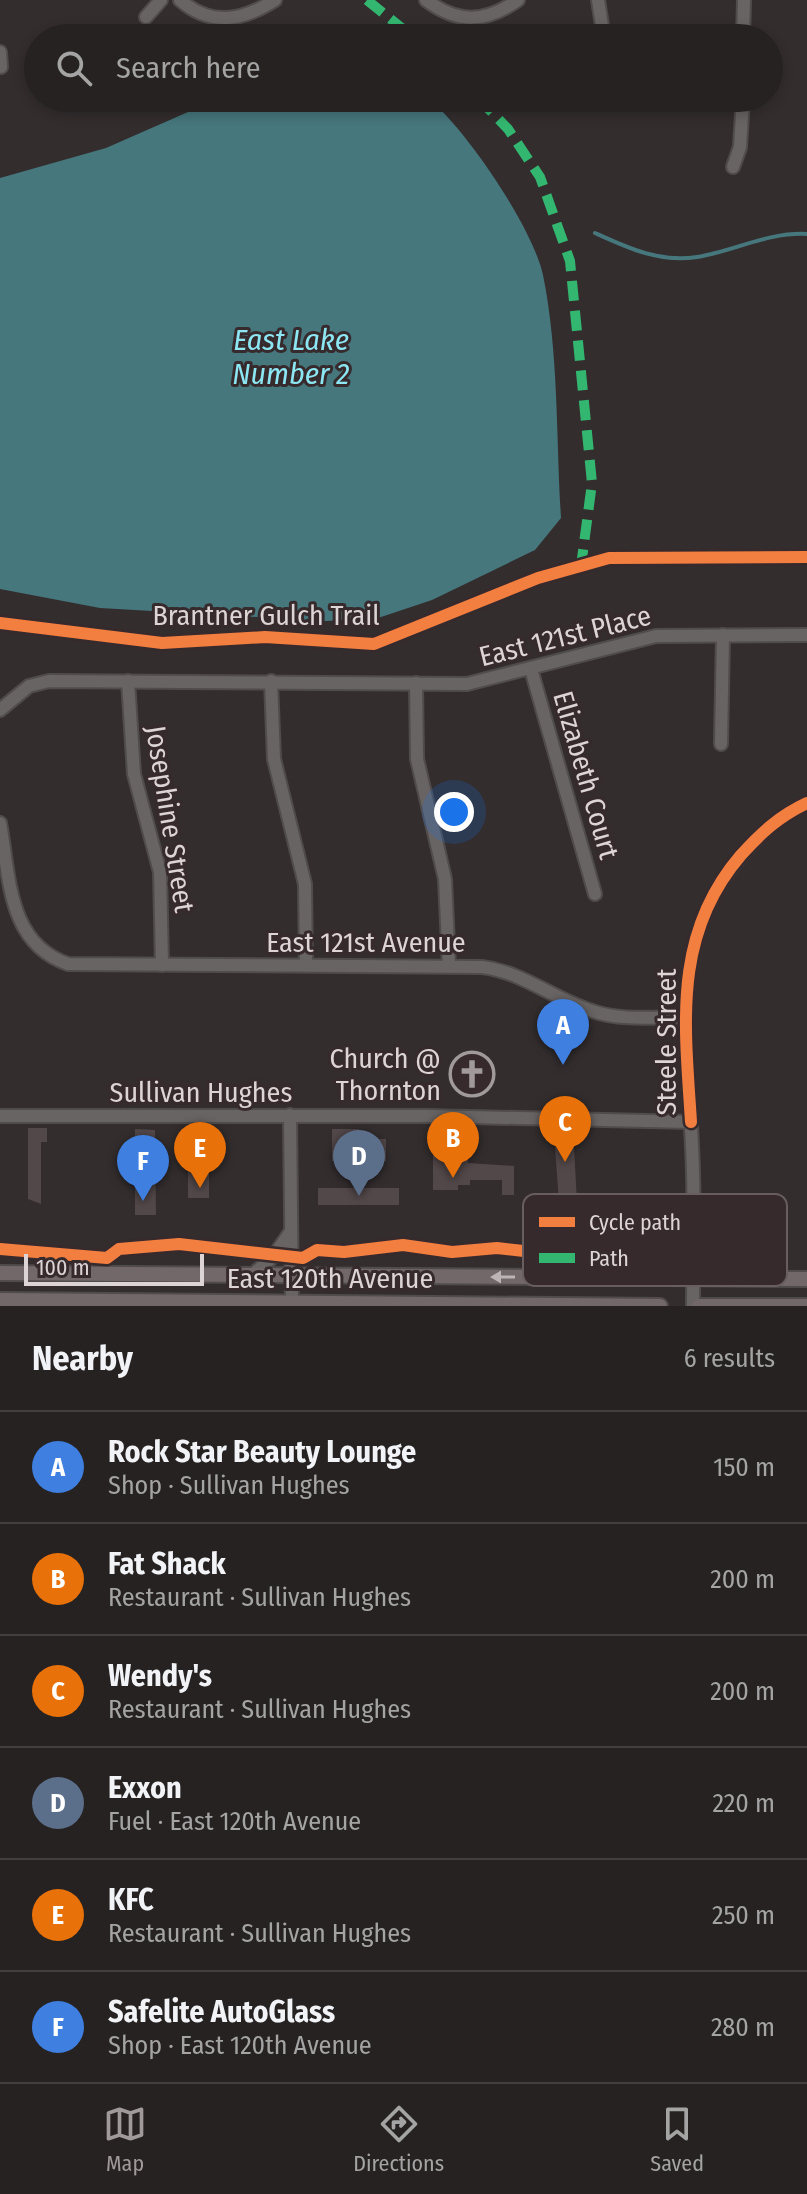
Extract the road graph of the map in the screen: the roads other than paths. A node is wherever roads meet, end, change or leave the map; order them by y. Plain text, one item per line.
1 (161, 0) edge
2 (180, 0) edge
3 (275, 0) edge
4 (426, 0) edge
5 (518, 0) edge
6 (598, 0) edge
7 (744, 0) edge
8 (146, 17) dead end
9 (602, 24) edge
10 (743, 24) edge
11 (0, 52) edge
12 (1, 67) edge
13 (742, 112) edge
14 (733, 167) dead end
15 (723, 635) junction
16 (807, 635) edge
17 (531, 669) junction
18 (128, 681) junction
19 (271, 681) junction
20 (416, 683) junction
21 (3, 706) edge
22 (721, 744) dead end
23 (807, 803) edge
24 (0, 823) edge
25 (595, 894) dead end
26 (162, 965) junction
27 (306, 965) junction
28 (449, 966) junction
29 (686, 1017) junction
30 (290, 1115) junction
31 (0, 1116) edge
32 (691, 1122) junction
33 (692, 1194) edge
34 (289, 1234) junction
35 (0, 1273) edge
36 (252, 1275) junction
37 (292, 1276) junction
38 (523, 1278) edge
39 (694, 1286) edge
40 (0, 1300) edge
41 (292, 1304) junction
42 (660, 1306) edge
43 (696, 1306) edge
44 (807, 1306) edge

1 - 8 street
2 - 3 street
4 - 5 street
6 - 9 street
7 - 10 street
11 - 12 street
13 - 14 street
15 - 16 street, East 121st Place
15 - 17 street, East 121st Place
15 - 22 street
17 - 20 street, East 121st Place
17 - 25 street, Elizabeth Court
18 - 19 street, East 121st Place
18 - 21 street, East 121st Place
18 - 26 street, Josephine Street
19 - 20 street, East 121st Place
19 - 27 street
20 - 28 street
23 - 29 street, Steele Street
24 - 26 street, East 121st Avenue
26 - 27 street, East 121st Avenue
27 - 28 street, East 121st Avenue
28 - 29 street, East 121st Avenue
29 - 32 street, Steele Street
30 - 31 street, Sullivan Hughes
30 - 32 street, Sullivan Hughes
30 - 34 street
32 - 33 street, Steele Street
34 - 36 street
34 - 37 street
35 - 36 main road, East 120th Avenue
36 - 37 main road, East 120th Avenue
38 -> 37 main road, East 120th Avenue
37 - 41 street
39 - 43 street, Steele Street
40 - 41 main road, East 120th Avenue
41 - 42 main road, East 120th Avenue
43 - 44 main road

